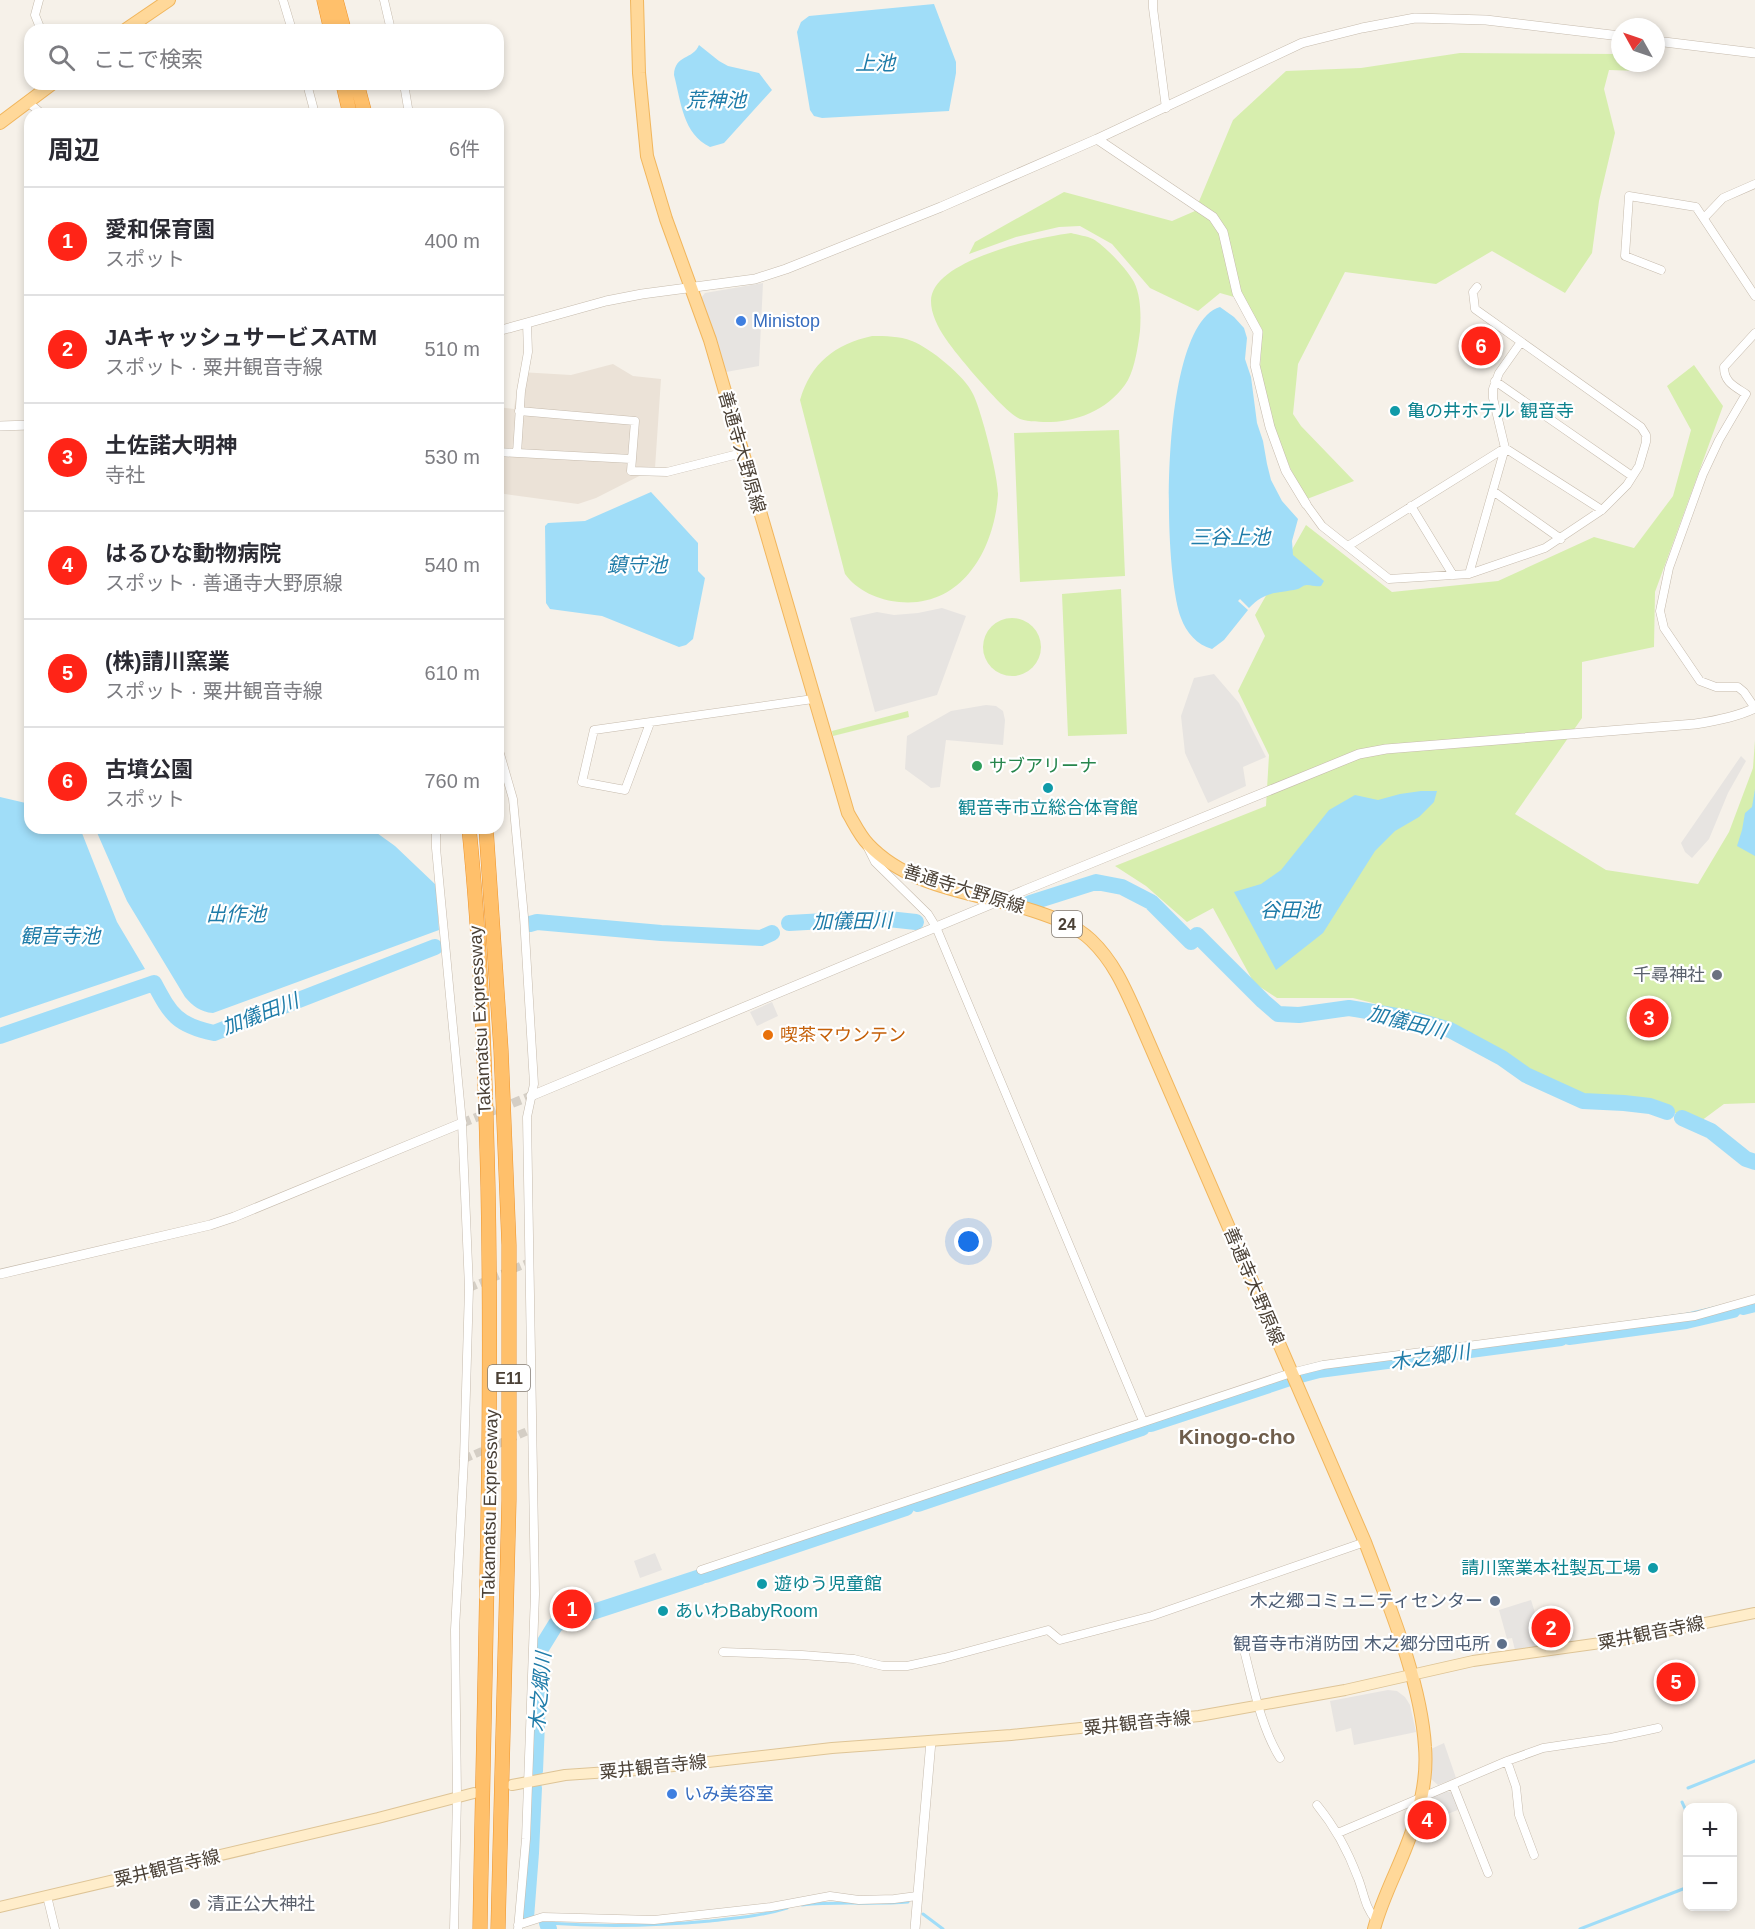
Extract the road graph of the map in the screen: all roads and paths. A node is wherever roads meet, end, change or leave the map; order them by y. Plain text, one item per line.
1 (39, 0) edge
2 (170, 0) edge
3 (283, 0) edge
4 (324, 0) edge
5 (336, 0) edge
6 (384, 0) edge
7 (637, 0) edge
8 (1154, 0) edge
9 (39, 24) edge
10 (134, 24) edge
11 (290, 24) edge
12 (330, 24) edge
13 (342, 24) edge
14 (390, 24) edge
15 (1611, 35) edge
16 (1665, 42) edge
17 (1755, 53) edge
18 (44, 90) edge
19 (308, 90) edge
20 (344, 90) edge
21 (359, 90) edge
22 (405, 90) edge
23 (28, 102) junction
24 (35, 108) edge
25 (313, 108) edge
26 (349, 108) edge
27 (363, 108) edge
28 (408, 108) edge
29 (1166, 108) junction
30 (0, 123) edge
31 (1097, 139) junction
32 (1755, 184) edge
33 (1704, 218) junction
34 (1661, 270) dead end
35 (691, 286) junction
36 (1477, 287) dead end
37 (1755, 296) edge
38 (527, 323) junction
39 (504, 329) edge
40 (1755, 333) edge
41 (1521, 342) junction
42 (1495, 381) junction
43 (519, 411) junction
44 (24, 425) edge
45 (0, 426) edge
46 (1506, 448) junction
47 (504, 452) edge
48 (517, 453) junction
49 (742, 453) junction
50 (631, 459) junction
51 (1632, 476) junction
52 (1493, 491) junction
53 (1306, 504) joint
54 (1412, 506) junction
55 (1602, 510) junction
56 (1561, 539) junction
57 (1348, 546) junction
58 (1469, 574) junction
59 (1453, 575) junction
60 (813, 699) junction
61 (1755, 708) edge
62 (650, 723) junction
63 (504, 768) edge
64 (436, 834) edge
65 (469, 834) edge
66 (486, 834) edge
67 (866, 842) junction
68 (999, 901) junction
69 (936, 927) junction
70 (531, 1096) junction
71 (462, 1123) junction
72 (0, 1274) edge
73 (1755, 1299) edge
74 (1291, 1373) junction
75 (1143, 1421) junction
76 (1365, 1542) junction
77 (701, 1570) dead end
78 (1755, 1613) edge
79 (723, 1653) dead end
80 (1245, 1654) dead end
81 (1411, 1674) junction
82 (1258, 1706) junction
83 (1658, 1728) dead end
84 (931, 1741) junction
85 (1280, 1758) dead end
86 (1507, 1761) junction
87 (529, 1781) junction
88 (512, 1785) dead end
89 (1453, 1785) junction
90 (474, 1793) dead end
91 (457, 1797) junction
92 (1421, 1799) junction
93 (1317, 1805) dead end
94 (1338, 1833) junction
95 (1534, 1855) dead end
96 (1488, 1873) dead end
97 (47, 1896) junction
98 (918, 1896) junction
99 (0, 1907) edge
100 (1375, 1925) edge
101 (518, 1927) edge
102 (55, 1929) edge
103 (454, 1929) edge
104 (480, 1929) edge
105 (498, 1929) edge
106 (915, 1929) edge

1 - 9 street
2 - 10 main road
3 - 11 street
4 - 12 highway
5 - 13 highway
6 - 14 street
7 - 35 main road, 善通寺大野原線 / 24
8 - 29 street
15 - 29 street
16 - 17 street
18 - 23 main road
19 - 25 street
20 - 26 highway
21 - 27 highway
22 - 28 street
23 - 24 street
23 - 30 main road
29 - 31 street
31 - 35 street
31 - 53 street
32 - 33 street
33 - 34 street
33 - 37 street
35 - 38 street
35 - 49 main road, 善通寺大野原線 / 24
36 - 41 street
38 - 39 street
38 - 43 street
40 - 61 street
41 - 42 street
41 - 51 street
42 - 46 street
42 - 51 street
43 - 48 street
43 - 50 street
44 - 45 street
46 - 52 street
46 - 54 street
46 - 55 street
47 - 48 street
48 - 50 street
49 - 50 street
49 - 60 main road, 善通寺大野原線 / 24
51 - 55 street
52 - 56 street
52 - 58 street
53 - 57 street
54 - 57 street
54 - 59 street
55 - 56 street
56 - 58 street
57 - 59 street
58 - 59 street
60 - 62 street
60 - 67 main road, 善通寺大野原線 / 24
61 - 68 street
62 - 62 street
63 - 70 street
64 - 71 street
65 - 104 highway, Takamatsu Expressway / E11
66 - 105 highway, Takamatsu Expressway / E11
67 - 68 main road, 善通寺大野原線 / 24
67 - 69 street
68 - 69 street
68 - 74 main road, 善通寺大野原線 / 24
69 - 70 street
69 - 75 street
70 - 87 street
71 - 72 street
71 - 91 street
73 - 74 street
74 - 75 street
74 - 76 main road, 善通寺大野原線 / 24
75 - 77 street
76 - 79 street
76 - 81 main road, 善通寺大野原線 / 24
78 - 81 main road, 粟井観音寺線
80 - 82 street
81 - 82 main road, 粟井観音寺線
81 - 92 main road, 善通寺大野原線 / 24
82 - 84 main road, 粟井観音寺線
82 - 85 street
83 - 86 street
84 - 87 main road, 粟井観音寺線
84 - 98 street
86 - 89 street
86 - 95 street
87 - 88 main road, 粟井観音寺線
87 - 101 street
89 - 92 street
89 - 96 street
90 - 91 main road, 粟井観音寺線
91 - 97 main road, 粟井観音寺線
91 - 103 street
92 - 94 street
92 - 100 main road, 善通寺大野原線 / 24
93 - 94 street
94 - 100 street
97 - 99 main road, 粟井観音寺線
97 - 102 street
98 - 101 street
98 - 106 street

